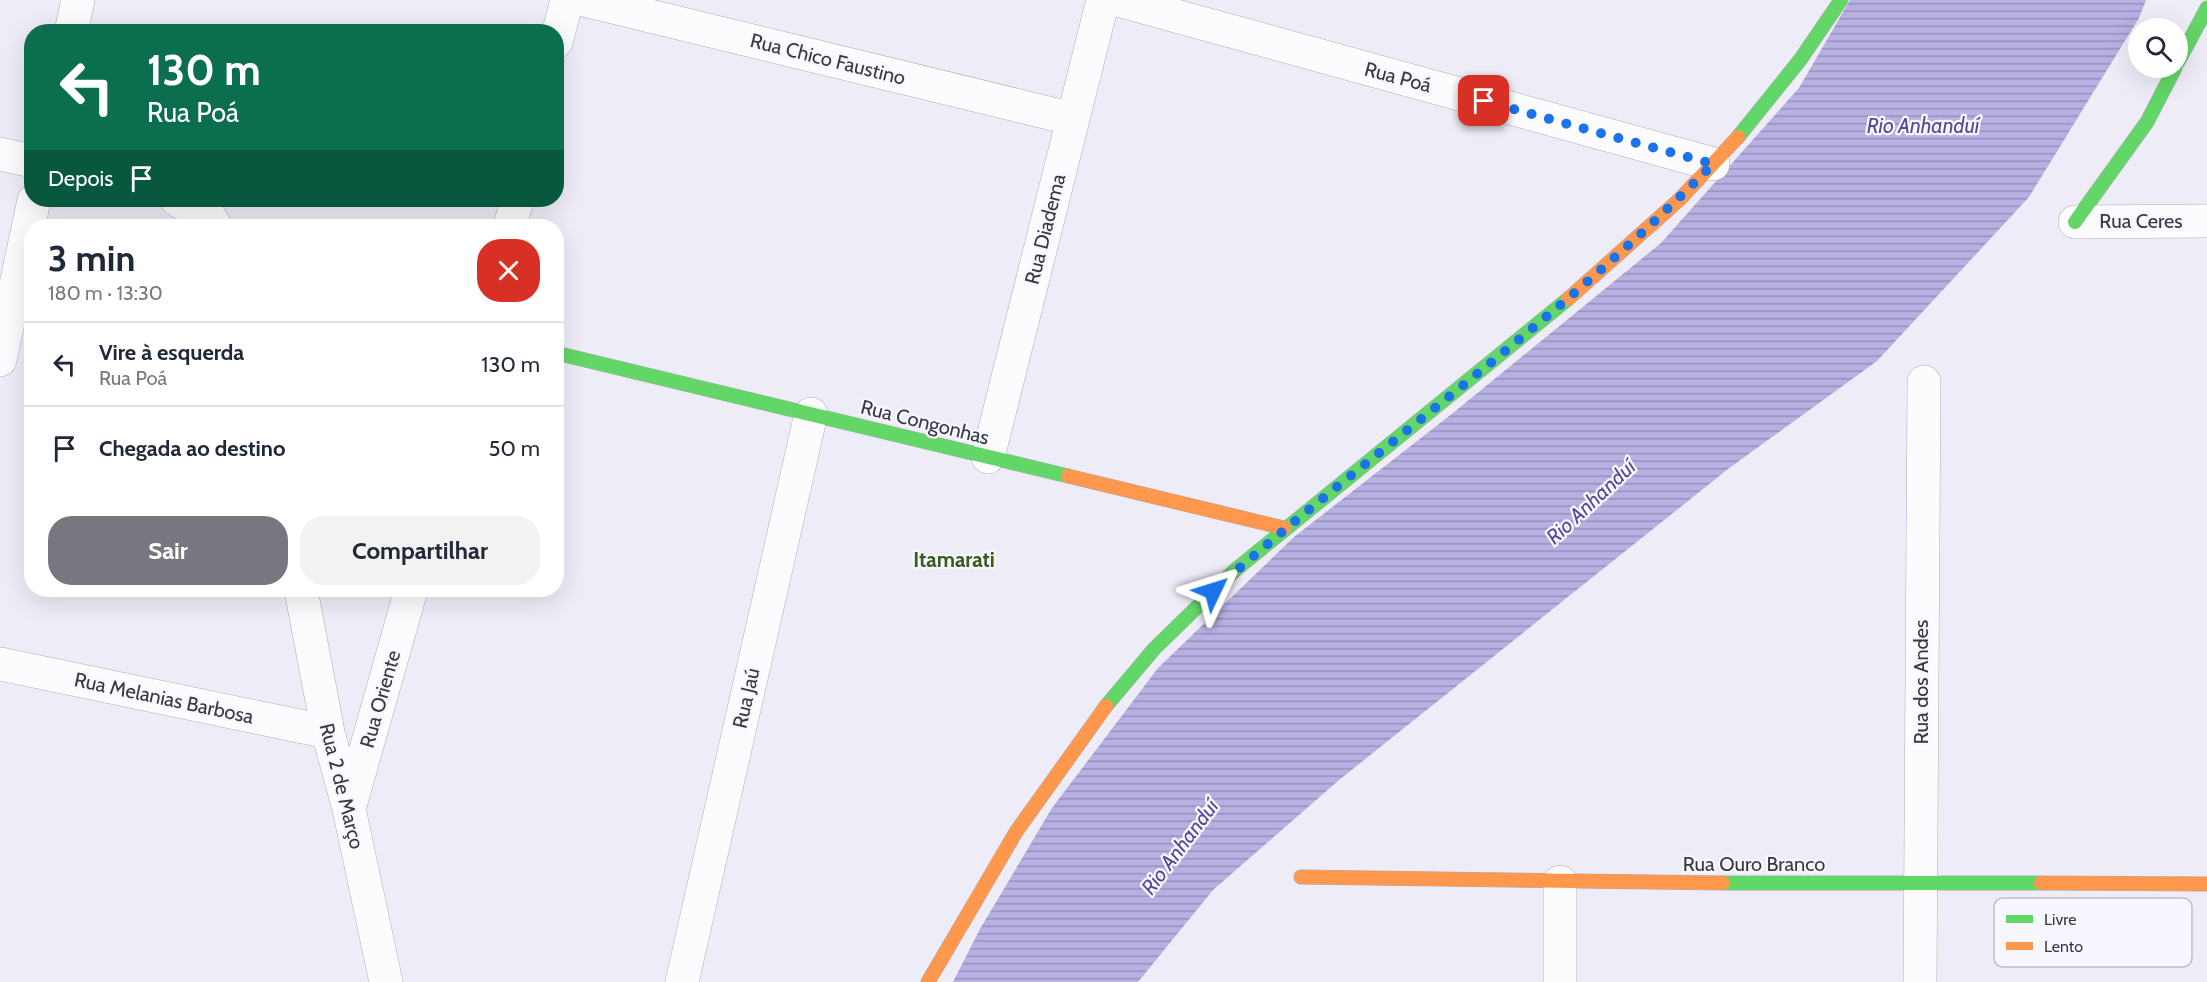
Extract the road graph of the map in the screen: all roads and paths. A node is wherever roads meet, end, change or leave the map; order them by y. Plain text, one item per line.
1 (78, 0) edge
2 (567, 0) edge
3 (584, 0) edge
4 (1103, 0) edge
5 (1118, 0) edge
6 (1841, 0) edge
7 (2207, 8) edge
8 (73, 24) edge
9 (561, 24) edge
10 (2188, 44) edge
11 (2170, 78) edge
12 (1073, 119) junction
13 (0, 154) edge
14 (24, 159) edge
15 (1713, 164) junction
16 (188, 207) edge
17 (207, 219) edge
18 (2207, 221) edge
19 (2075, 222) joint
20 (24, 247) edge
21 (564, 355) edge
22 (0, 360) edge
23 (1923, 382) dead end
24 (810, 414) junction
25 (988, 457) junction
26 (1284, 528) junction
27 (302, 597) edge
28 (409, 597) edge
29 (0, 664) edge
30 (328, 732) junction
31 (349, 809) junction
32 (1301, 877) dead end
33 (1560, 882) junction
34 (1920, 884) junction
35 (2207, 884) edge
36 (386, 982) edge
37 (682, 982) edge
38 (928, 982) edge
39 (1560, 982) edge
40 (1920, 982) edge

1 - 8 street
2 - 9 street
3 - 12 street, Rua Chico Faustino
4 - 12 street, Rua Diadema
5 - 15 street, Rua Poá
6 - 15 street
7 - 10 street
11 - 19 street
12 - 25 street, Rua Diadema
13 - 14 street
15 - 26 street
16 - 17 street
18 - 19 street, Rua Ceres
20 - 22 street
21 - 24 street, Rua Congonhas
23 - 34 street, Rua dos Andes
24 - 25 street, Rua Congonhas
24 - 37 street, Rua Jaú
25 - 26 street, Rua Congonhas
26 - 38 street
27 - 30 street, Rua 2 de Março
28 - 31 street, Rua Oriente
29 - 30 street, Rua Melanias Barbosa
30 - 31 street, Rua 2 de Março
31 - 36 street, Rua 2 de Março
32 - 33 street, Rua Ouro Branco
33 - 34 street, Rua Ouro Branco
33 - 39 street
34 - 35 street, Rua Ouro Branco
34 - 40 street, Rua dos Andes

